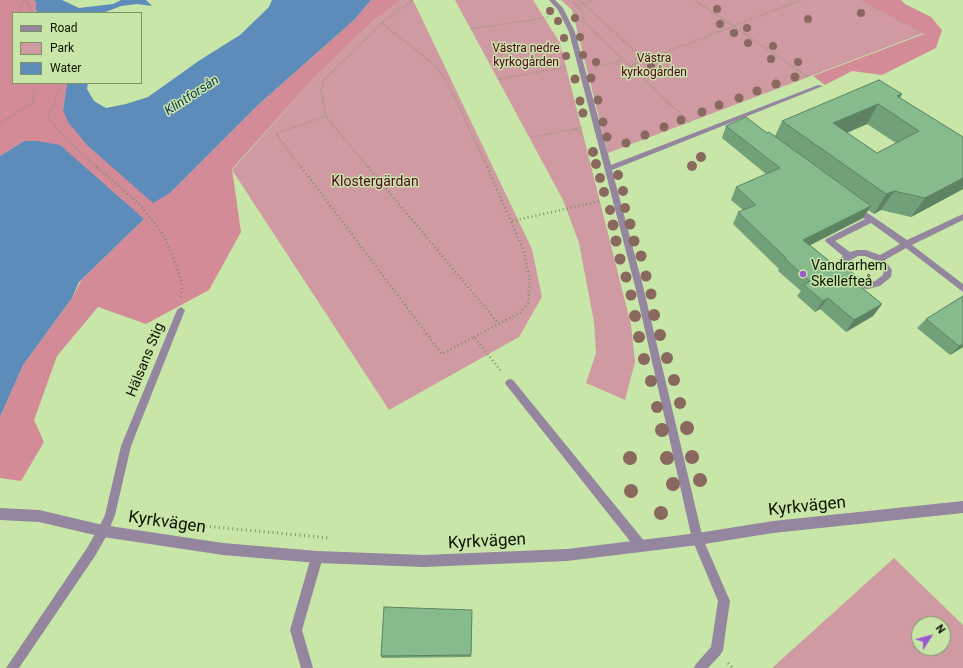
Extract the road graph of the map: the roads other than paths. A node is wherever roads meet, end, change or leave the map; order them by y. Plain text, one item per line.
1 (552, 0) edge
2 (820, 86) road end
3 (608, 170) junction
4 (848, 202) edge
5 (963, 217) edge
6 (871, 219) junction
7 (906, 244) junction
8 (849, 256) junction
9 (880, 259) junction
10 (963, 289) edge
11 (181, 310) road end
12 (510, 383) road end
13 (961, 509) edge
14 (6, 514) edge
15 (103, 531) junction
16 (698, 539) junction
17 (641, 546) junction
18 (317, 557) junction
19 (12, 668) edge
20 (307, 668) edge
21 (700, 668) edge

1 - 3 lane
2 - 3 lane
3 - 16 lane
4 - 6 lane
5 - 7 lane
6 - 7 lane
6 - 8 lane
7 - 9 lane
7 - 10 lane
8 - 9 lane
8 - 9 lane
11 - 15 lane, Hälsans Stig
12 - 17 lane
13 - 16 street, Kyrkvägen
14 - 15 street, Kyrkvägen
15 - 18 street, Kyrkvägen
15 - 19 lane, Hälsans Stig
16 - 17 street, Kyrkvägen
16 - 21 lane
17 - 18 street, Kyrkvägen
18 - 20 lane

